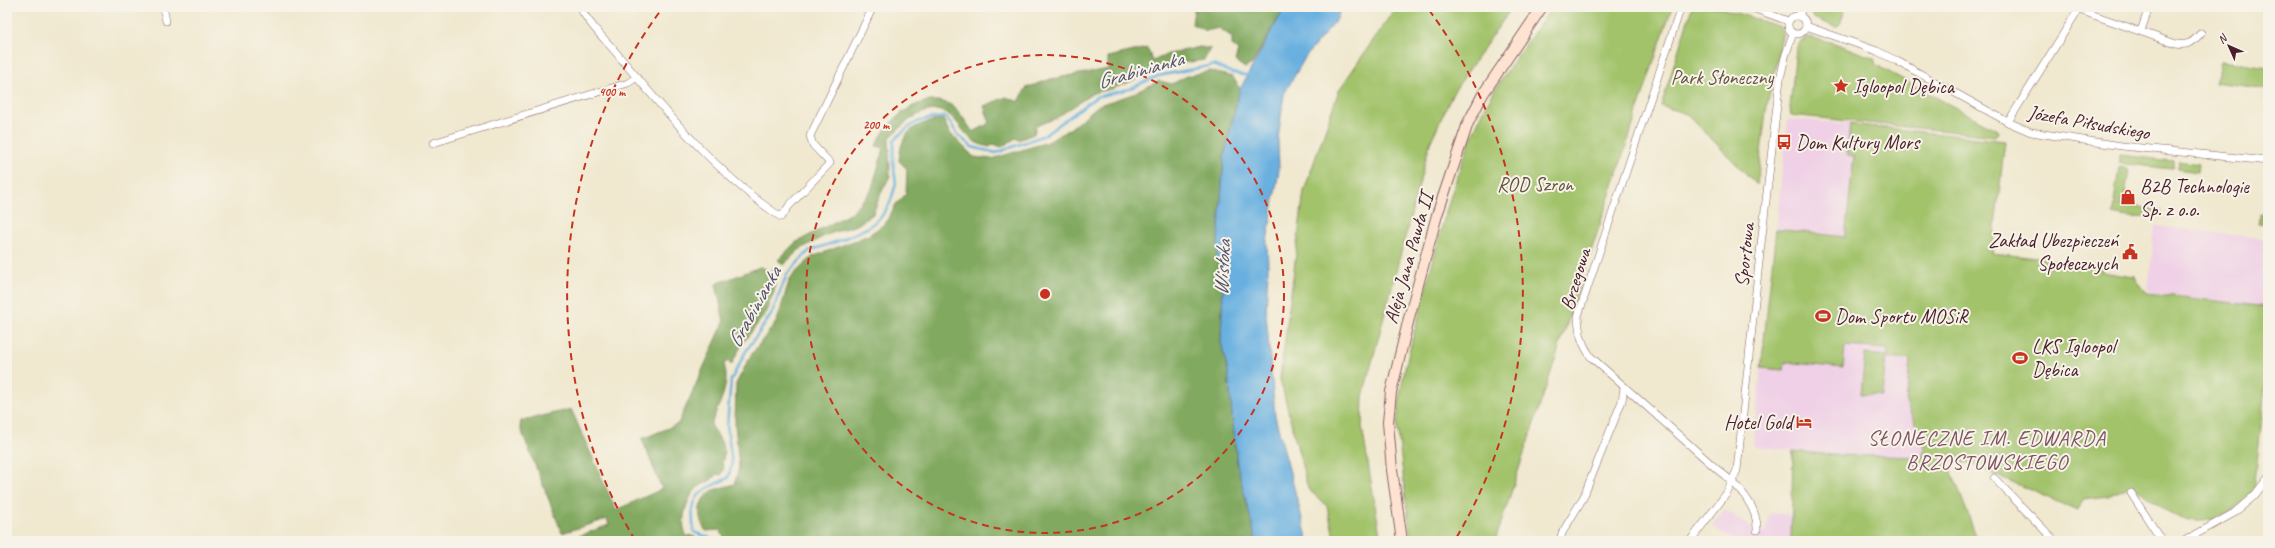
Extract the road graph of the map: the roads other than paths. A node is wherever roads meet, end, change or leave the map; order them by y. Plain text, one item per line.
1 (163, 7) edge
2 (580, 7) edge
3 (874, 7) edge
4 (1542, 7) edge
5 (1681, 7) edge
6 (1750, 7) edge
7 (1803, 7) edge
8 (2071, 7) edge
9 (2149, 7) edge
10 (2080, 8) edge
11 (1799, 16) junction
12 (166, 21) dead end
13 (1788, 21) junction
14 (1806, 26) junction
15 (2141, 31) junction
16 (1793, 33) junction
17 (2201, 33) dead end
18 (637, 77) junction
19 (2008, 122) junction
20 (433, 143) dead end
21 (2268, 161) edge
22 (1624, 388) junction
23 (1994, 478) dead end
24 (2268, 478) edge
25 (1733, 482) junction
26 (2131, 493) dead end
27 (1757, 530) dead end
28 (1402, 541) edge
29 (1560, 541) edge
30 (1690, 541) edge
31 (2055, 541) edge
32 (2162, 541) edge
33 (2184, 541) edge

1 - 12 street
2 - 18 street
3 - 18 street
4 - 28 street, Aleja Jana Pawła II
5 - 22 street, Brzegowa
6 - 13 street
7 - 11 street
8 - 10 street
9 - 15 street
10 - 15 street
10 - 19 street
11 - 13 street
11 - 14 street
13 - 16 street
14 - 16 street
14 - 19 street, Józefa Piłsudskiego
15 - 17 street
16 - 25 street, Sportowa
18 - 20 street
19 - 21 street, Józefa Piłsudskiego
22 - 25 street
22 - 29 street
23 - 31 street
24 - 33 street
25 - 27 street
25 - 30 street, Sportowa
26 - 32 street

